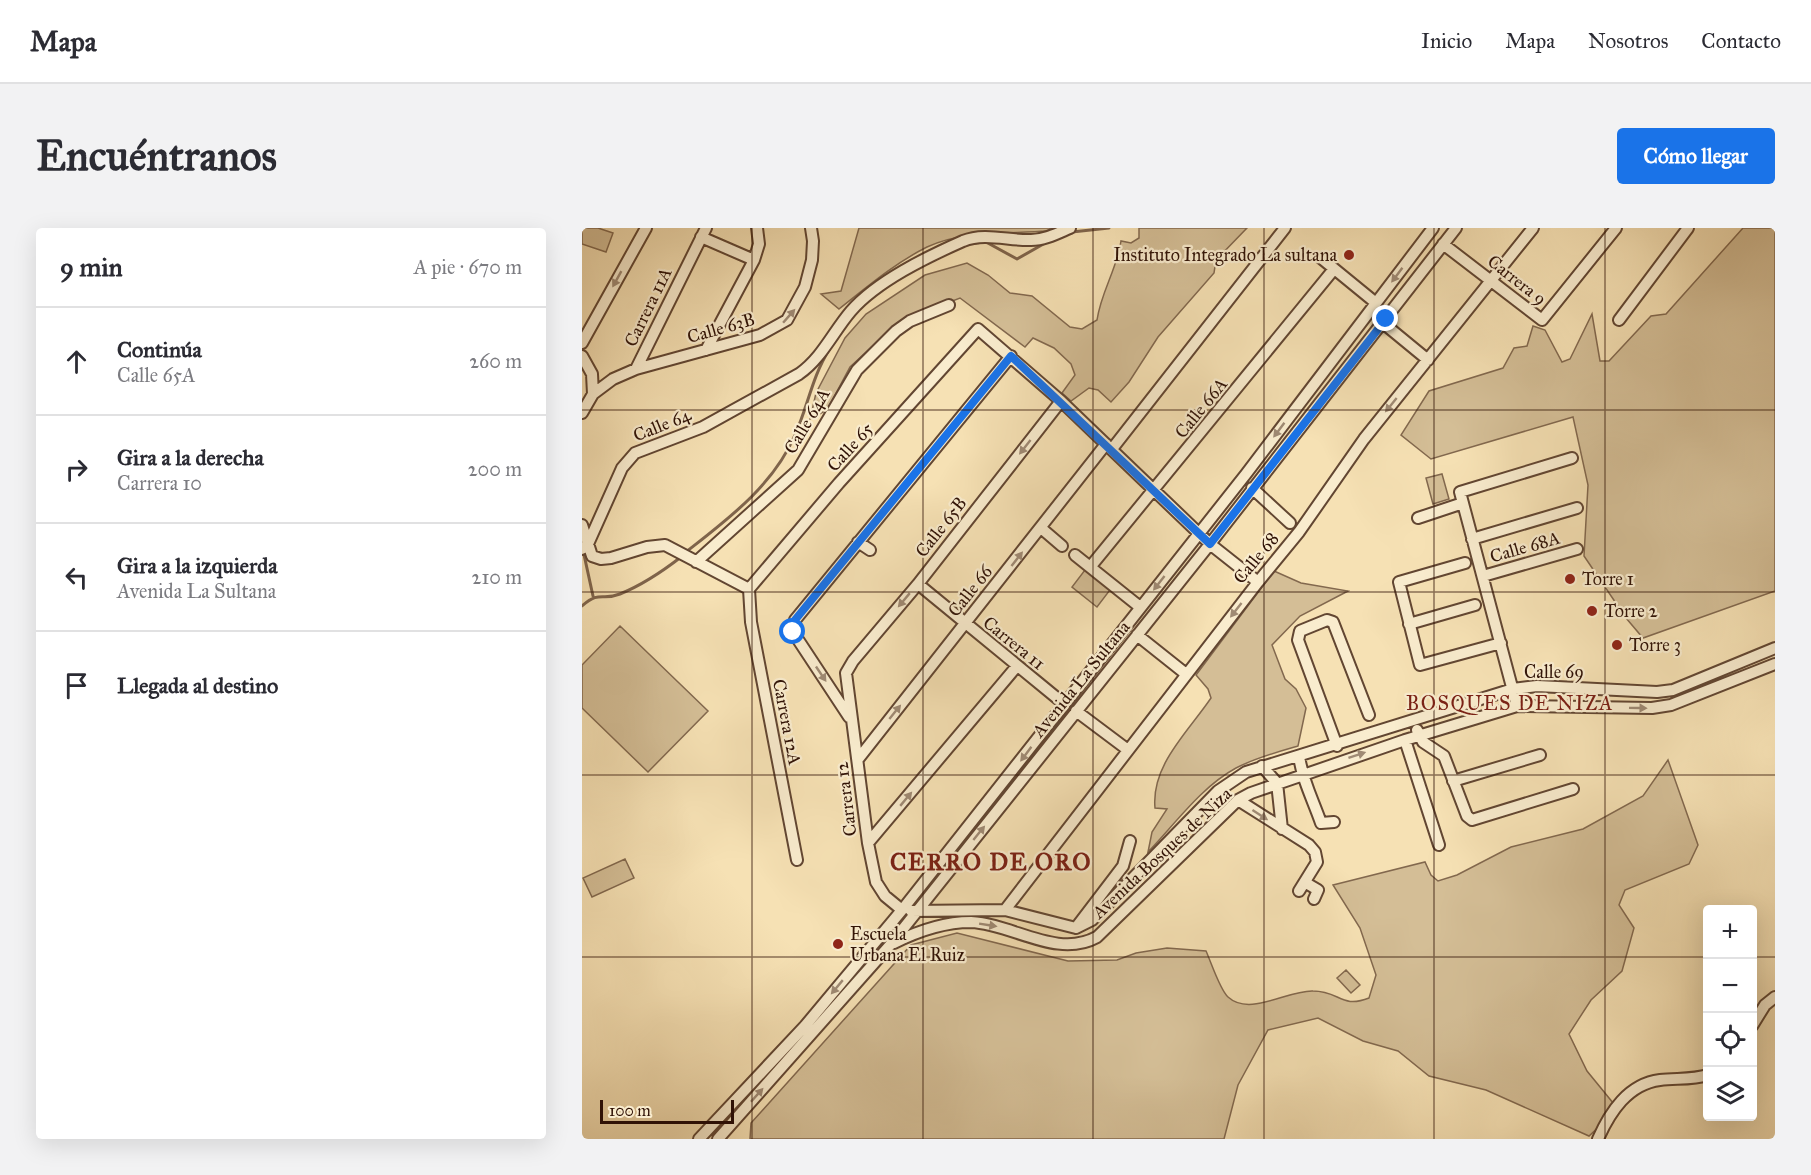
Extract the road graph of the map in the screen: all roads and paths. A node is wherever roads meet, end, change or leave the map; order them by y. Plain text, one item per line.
1 (646, 228) edge
2 (757, 228) edge
3 (811, 228) edge
4 (1070, 228) edge
5 (1285, 228) edge
6 (1432, 228) edge
7 (1456, 228) edge
8 (1533, 228) edge
9 (1616, 228) edge
10 (1688, 228) edge
11 (704, 232) edge
12 (1443, 244) junction
13 (1321, 258) dead end
14 (754, 260) junction
15 (1334, 269) junction
16 (1492, 281) junction
17 (1376, 303) junction
18 (949, 305) dead end
19 (1620, 320) dead end
20 (1383, 323) junction
21 (582, 343) edge
22 (706, 351) junction
23 (582, 356) edge
24 (1011, 356) junction
25 (1428, 360) junction
26 (636, 369) junction
27 (593, 394) junction
28 (1061, 400) junction
29 (582, 413) edge
30 (1109, 447) junction
31 (1572, 458) dead end
32 (1252, 488) junction
33 (1154, 491) junction
34 (1463, 504) junction
35 (1577, 508) dead end
36 (1418, 518) dead end
37 (1290, 523) dead end
38 (582, 525) edge
39 (1041, 528) junction
40 (1198, 533) junction
41 (1472, 539) junction
42 (858, 542) junction
43 (1210, 544) junction
44 (585, 546) edge
45 (1062, 546) dead end
46 (1577, 549) dead end
47 (870, 550) dead end
48 (1075, 555) dead end
49 (692, 559) junction
50 (1465, 563) dead end
51 (1091, 567) junction
52 (1483, 576) junction
53 (1258, 582) junction
54 (918, 584) junction
55 (749, 589) junction
56 (1475, 605) dead end
57 (1140, 607) junction
58 (1409, 624) junction
59 (965, 625) junction
60 (1137, 635) junction
61 (1501, 644) junction
62 (1775, 648) edge
63 (1775, 664) edge
64 (1017, 666) junction
65 (846, 673) joint
66 (1186, 674) junction
67 (1513, 689) junction
68 (1063, 703) junction
69 (1517, 706) junction
70 (1076, 711) junction
71 (1369, 715) dead end
72 (851, 720) junction
73 (1413, 721) junction
74 (1421, 739) junction
75 (1405, 740) junction
76 (1337, 746) junction
77 (1128, 750) junction
78 (1540, 755) dead end
79 (1299, 756) junction
80 (859, 758) junction
81 (1262, 766) junction
82 (1302, 774) junction
83 (1453, 781) junction
84 (1277, 783) junction
85 (1573, 789) dead end
86 (1238, 800) junction
87 (1334, 822) dead end
88 (1282, 829) junction
89 (1130, 841) dead end
90 (868, 843) junction
91 (1439, 845) dead end
92 (797, 860) dead end
93 (1314, 899) dead end
94 (902, 910) junction
95 (1005, 910) junction
96 (916, 911) junction
97 (1076, 928) junction
98 (891, 944) junction
99 (863, 956) junction
100 (873, 965) junction
101 (1775, 997) edge
102 (1757, 1018) edge
103 (1703, 1076) edge
104 (699, 1139) edge
105 (718, 1139) edge
106 (1598, 1139) edge

1 -> 21 street
2 - 14 street
22 -> 3 street, Calle 63B
4 - 44 street, Calle 64
5 - 30 street, Calle 66
6 -> 17 street, Avenida La Sultana
7 - 12 street, Avenida La Sultana
8 - 16 street, Calle 68
9 - 16 street, Carrera 9
10 - 19 street
11 - 14 street
11 - 26 street, Carrera 11A
12 - 16 street, Carrera 9
12 - 20 street, Avenida La Sultana
13 - 15 street
14 - 22 street
15 - 17 street
15 - 33 street, Calle 66A
16 - 25 street, Calle 68
17 -> 40 street, Avenida La Sultana
18 - 49 street, Calle 64A
20 - 25 street
20 - 32 street, Avenida La Sultana
22 - 26 street, Calle 63B
23 - 27 street
24 - 28 street
24 - 42 street
24 - 55 street, Calle 65
25 -> 53 street, Calle 68
26 - 27 street, Calle 63B
27 - 29 street, Calle 63B
28 - 30 street
28 -> 54 street, Calle 65B
30 - 33 street
30 - 39 street, Calle 66
31 - 34 street
32 - 37 street
32 - 43 street, Avenida La Sultana
33 - 40 street
33 - 51 street, Calle 66A
34 - 36 street
34 - 41 street
35 - 41 street
38 - 44 street
39 - 45 street
59 -> 39 street, Calle 66
40 - 43 street
40 -> 57 street, Avenida La Sultana
41 - 52 street
42 - 47 street
42 -> 72 street
43 - 53 street
43 - 60 street, Avenida La Sultana
44 - 49 street
46 - 52 street, Calle 68A
48 - 51 street
49 - 55 street
50 - 58 street
51 - 57 street
52 - 61 street
53 -> 66 street, Calle 68
54 - 59 street, Carrera 11
54 -> 65 street, Calle 65B
55 - 92 street, Carrera 12A
56 - 58 street
57 - 68 street, Avenida La Sultana
58 - 61 street
59 - 64 street, Carrera 11
80 -> 59 street, Calle 66
60 - 66 street
60 - 70 street, Avenida La Sultana
61 - 67 street
62 - 67 street, Calle 69
69 -> 63 street, Calle 69
64 - 68 street, Carrera 11
90 -> 64 street
65 - 72 street, Carrera 12
66 - 77 street, Calle 68
67 - 69 street
67 - 73 street, Calle 69
68 -> 94 street, Avenida La Sultana
69 - 74 street, Calle 69
70 - 77 street
96 -> 70 street, Avenida La Sultana
71 - 76 street
72 - 80 street, Carrera 12
73 - 74 street
73 - 76 street, Calle 69
74 - 75 street, Calle 69
74 - 83 street
82 -> 75 street, Calle 69
75 - 91 street
76 - 79 street, Calle 69
77 - 95 street, Calle 68
78 - 83 street
79 - 81 street, Avenida Bosques de Niza
79 - 82 street
80 - 90 street, Carrera 12
81 - 84 street
81 - 97 street, Avenida Bosques de Niza
82 - 84 street, Avenida Bosques de Niza
82 - 87 street
83 - 85 street
84 - 86 street, Avenida Bosques de Niza
84 - 88 street
86 -> 88 street
98 -> 86 street, Avenida Bosques de Niza
88 - 93 street
89 - 97 street
90 - 94 street, Carrera 12
94 - 96 street
94 - 99 street, Avenida La Sultana
95 - 96 street
95 - 97 street
96 - 98 street, Avenida La Sultana
98 - 100 street, Avenida La Sultana
99 - 100 street
99 -> 104 street, Avenida La Sultana
105 -> 100 street, Avenida La Sultana
101 - 102 street
103 - 106 street

